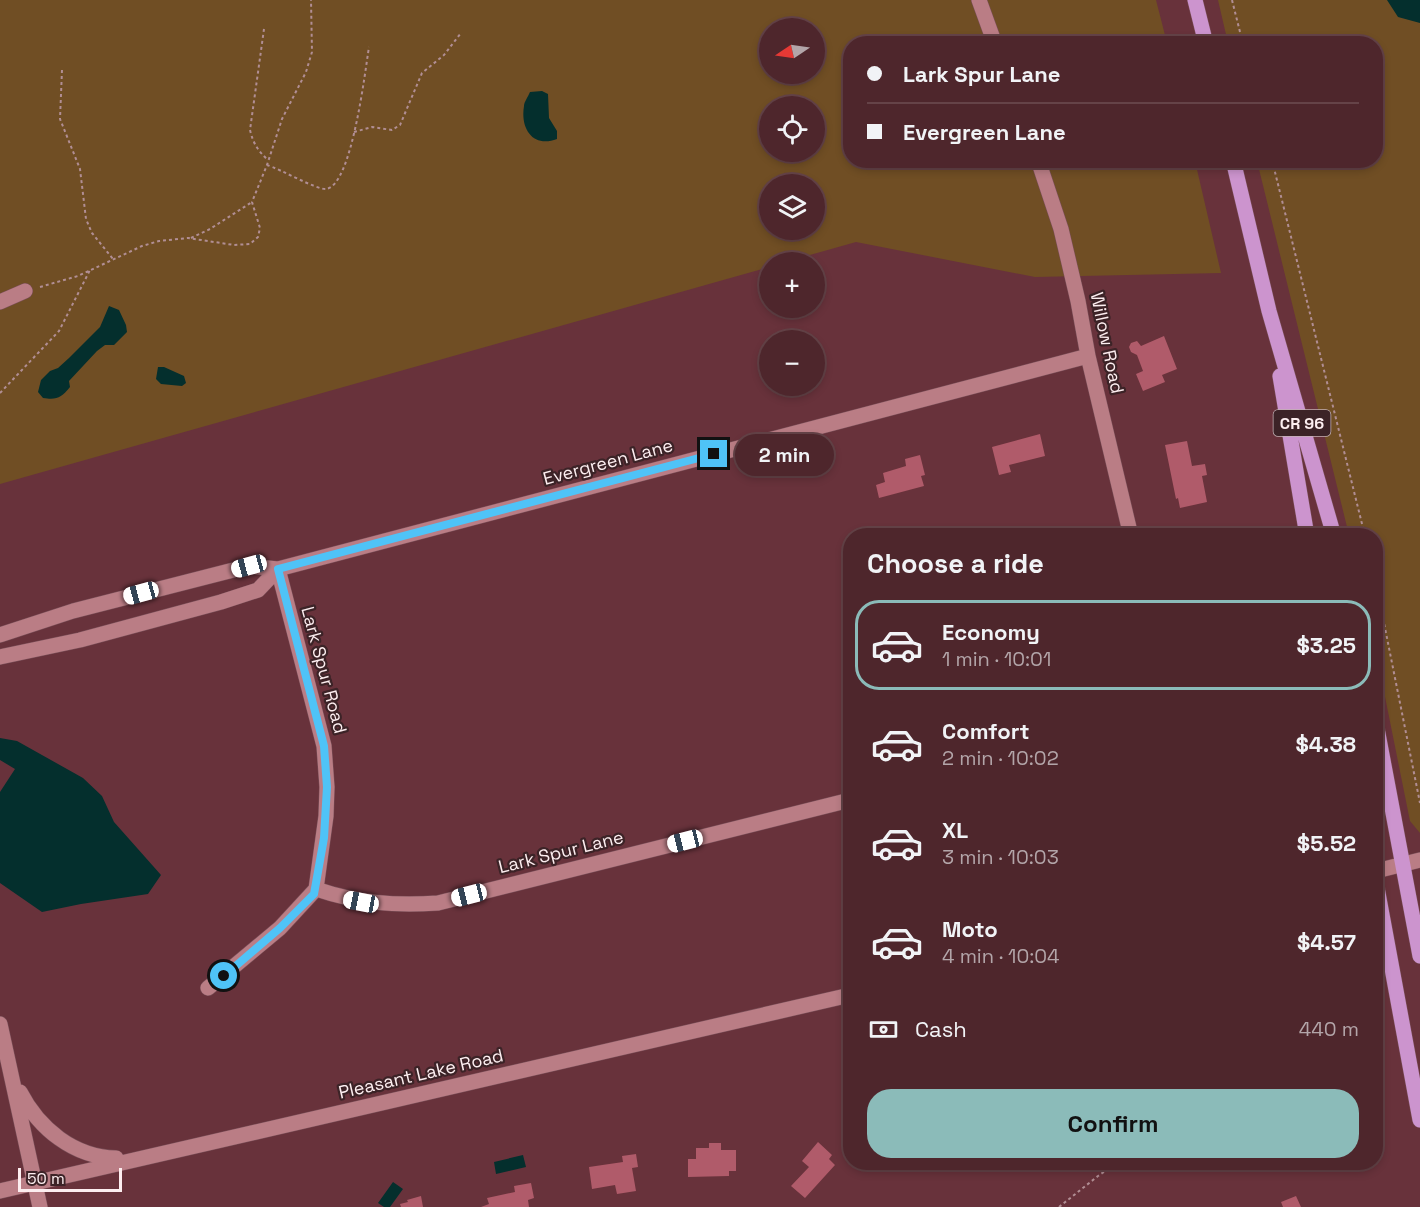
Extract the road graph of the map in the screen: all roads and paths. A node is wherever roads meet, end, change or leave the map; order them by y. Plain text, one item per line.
1 (311, 0) edge
2 (979, 0) edge
3 (1195, 0) edge
4 (1232, 0) edge
5 (264, 28) dead end
6 (461, 33) dead end
7 (992, 36) edge
8 (1204, 36) edge
9 (1241, 36) edge
10 (369, 47) dead end
11 (62, 70) dead end
12 (354, 132) junction
13 (268, 160) junction
14 (267, 165) junction
15 (1041, 168) edge
16 (1235, 168) edge
17 (1274, 168) edge
18 (252, 202) junction
19 (191, 238) junction
20 (113, 259) junction
21 (90, 270) junction
22 (26, 291) joint
23 (0, 302) edge
24 (1269, 311) junction
25 (1088, 356) junction
26 (0, 393) edge
27 (1129, 528) edge
28 (1306, 528) edge
29 (1332, 528) edge
30 (1363, 528) edge
31 (278, 569) junction
32 (1383, 618) edge
33 (0, 635) edge
34 (0, 657) edge
35 (1383, 759) edge
36 (843, 802) edge
37 (1420, 803) edge
38 (1420, 860) edge
39 (1403, 863) junction
40 (1383, 869) edge
41 (316, 890) junction
42 (1383, 920) edge
43 (1420, 956) edge
44 (208, 988) dead end
45 (843, 996) edge
46 (0, 1024) edge
47 (10, 1074) junction
48 (1420, 1120) edge
49 (140, 1160) junction
50 (1107, 1170) edge
51 (34, 1182) junction
52 (0, 1191) edge
53 (40, 1207) edge
54 (1059, 1207) edge

1 - 13 path
2 - 7 street
3 - 8 main road
4 - 9 path
5 - 13 path
6 - 12 path
10 - 12 path
11 - 20 path
12 - 14 path
13 - 14 path
14 - 18 path
15 - 25 street, Willow Road
16 - 24 main road, CR 96
17 - 30 path
18 - 19 path
18 - 19 path
19 - 20 path
20 - 21 path
21 - 22 path
21 - 26 path
22 - 23 street
24 - 28 main road, CR 96
24 - 29 main road, CR 96
25 - 27 street, Willow Road
25 - 31 street, Evergreen Lane
31 - 33 street, Evergreen Lane
31 - 34 street
31 - 41 street, Lark Spur Road
32 - 37 path
35 - 39 main road
36 - 41 street, Lark Spur Lane
38 - 39 street
39 - 40 street
39 - 43 main road
41 - 44 street
42 - 48 main road
45 - 49 street, Pleasant Lake Road
46 - 47 street
47 - 49 street
47 - 51 street
49 - 51 street, Pleasant Lake Road
50 - 54 path
51 - 52 street, Pleasant Lake Road
51 - 53 street

